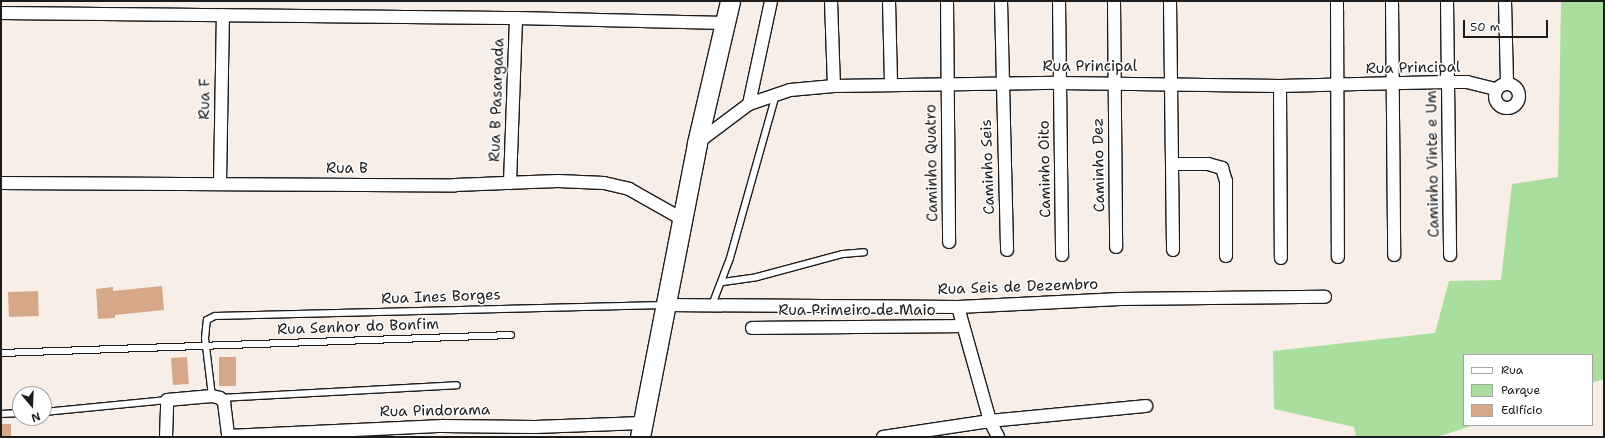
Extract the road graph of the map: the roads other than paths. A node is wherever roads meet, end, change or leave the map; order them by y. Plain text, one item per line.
1 (730, 1) edge
2 (771, 1) edge
3 (831, 1) edge
4 (889, 1) edge
5 (947, 1) edge
6 (1001, 1) edge
7 (1059, 1) edge
8 (1114, 1) edge
9 (1170, 1) edge
10 (1337, 1) edge
11 (1392, 1) edge
12 (1447, 1) edge
13 (1505, 1) edge
14 (1, 14) edge
15 (223, 16) junction
16 (516, 18) junction
17 (725, 23) junction
18 (1447, 82) junction
19 (948, 83) junction
20 (1002, 83) junction
21 (1059, 83) junction
22 (1114, 83) junction
23 (891, 84) junction
24 (1170, 84) junction
25 (1393, 84) junction
26 (1337, 85) junction
27 (834, 86) junction
28 (1280, 86) junction
29 (777, 93) junction
30 (749, 104) junction
31 (697, 143) junction
32 (1172, 164) junction
33 (220, 183) junction
34 (510, 183) junction
35 (1, 184) edge
36 (684, 220) junction
37 (949, 242) dead end
38 (1116, 248) dead end
39 (1007, 250) dead end
40 (1173, 250) dead end
41 (864, 252) dead end
42 (1062, 255) dead end
43 (1394, 255) dead end
44 (1450, 255) dead end
45 (1226, 256) dead end
46 (1338, 257) dead end
47 (1281, 258) dead end
48 (723, 282) junction
49 (1325, 297) dead end
50 (668, 305) junction
51 (712, 305) junction
52 (958, 307) junction
53 (963, 326) junction
54 (752, 328) dead end
55 (511, 335) dead end
56 (206, 345) junction
57 (1, 353) edge
58 (458, 385) dead end
59 (216, 397) junction
60 (167, 400) junction
61 (1146, 406) dead end
62 (52, 411) edge
63 (12, 413) edge
64 (1, 414) edge
65 (990, 420) junction
66 (642, 430) edge
67 (166, 437) edge
68 (228, 437) edge
69 (883, 437) edge
70 (998, 437) edge

1 - 17 main road
2 - 30 street
3 - 27 street
4 - 23 street
5 - 19 street, Caminho Quatro
6 - 20 street, Caminho Seis
7 - 21 street, Caminho Oito
8 - 22 street, Caminho Dez
9 - 24 street
10 - 26 street
11 - 25 street
12 - 18 street, Caminho Vinte e Um
13 - 18 street, Rua Principal
14 - 15 street
15 - 16 street
15 - 33 street, Rua F
16 - 17 street
16 - 34 street, Rua B Pasargada
17 - 31 main road
18 - 25 street, Rua Principal
18 - 44 street, Caminho Vinte e Um
19 - 20 street, Rua Principal
19 - 23 street, Rua Principal
19 - 37 street, Caminho Quatro
20 - 21 street, Rua Principal
20 - 39 street, Caminho Seis
21 - 22 street, Rua Principal
21 - 42 street, Caminho Oito
22 - 24 street, Rua Principal
22 - 38 street, Caminho Dez
23 - 27 street, Rua Principal
24 - 28 street, Rua Principal
24 - 32 street
25 - 26 street, Rua Principal
25 - 43 street
26 - 28 street, Rua Principal
26 - 46 street
27 - 29 street, Rua Principal
28 - 47 street
29 - 30 street, Rua Principal
29 - 48 lane
30 - 31 street, Rua Principal
31 - 36 main road
32 - 40 street
32 - 45 street
33 - 34 street, Rua B
33 - 35 street, Rua B
34 - 36 street, Rua B
36 - 50 main road
41 - 48 lane
48 - 51 lane
49 - 52 street, Rua Seis de Dezembro
50 - 51 street, Rua Seis de Dezembro
50 - 56 lane, Rua Ines Borges
50 - 66 main road
51 - 52 street, Rua Seis de Dezembro
52 - 53 street
53 - 54 street, Rua Primeiro de Maio
53 - 65 street
55 - 56 lane, Rua Senhor do Bonfim
56 - 57 lane, Rua Senhor do Bonfim
56 - 59 lane
58 - 59 lane
59 - 60 street
59 - 68 street
60 - 62 lane
60 - 67 street
61 - 65 street
63 - 64 lane
65 - 69 street
65 - 70 street
66 - 68 street, Rua Pindorama

